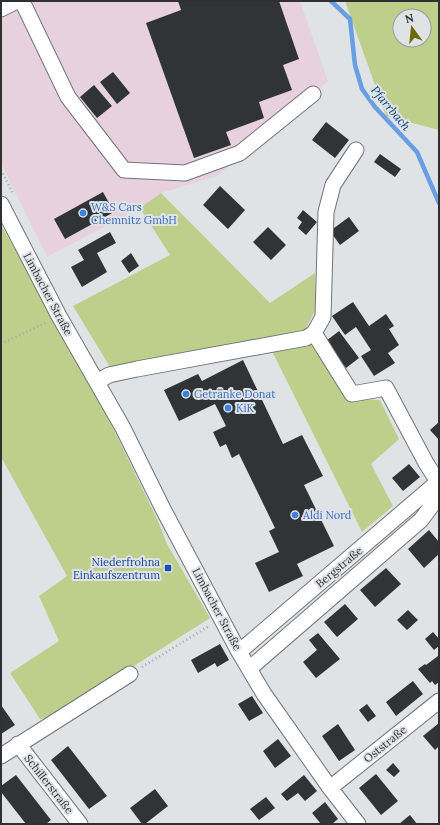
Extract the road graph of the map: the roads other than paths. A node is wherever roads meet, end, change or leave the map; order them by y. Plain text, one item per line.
1 (17, 1) edge
2 (22, 1) edge
3 (1, 9) edge
4 (313, 94) dead end
5 (356, 150) dead end
6 (1, 204) edge
7 (314, 333) junction
8 (96, 382) junction
9 (439, 486) edge
10 (239, 652) junction
11 (249, 669) junction
12 (130, 674) road end
13 (439, 701) edge
14 (18, 744) junction
15 (1, 756) edge
16 (330, 788) junction
17 (80, 824) edge
18 (358, 824) edge

1 - 3 street
2 - 4 street
5 - 7 street
6 - 8 street, Limbacher Straße
7 - 8 street
7 - 9 street
8 - 10 street, Limbacher Straße
9 - 10 street, Bergstraße
9 - 11 street, Bergstraße
10 - 11 street, Limbacher Straße
11 - 16 street, Limbacher Straße
12 - 14 street
13 - 16 street, Oststraße
14 - 15 street
14 - 17 street, Schillerstraße
16 - 18 street, Limbacher Straße

